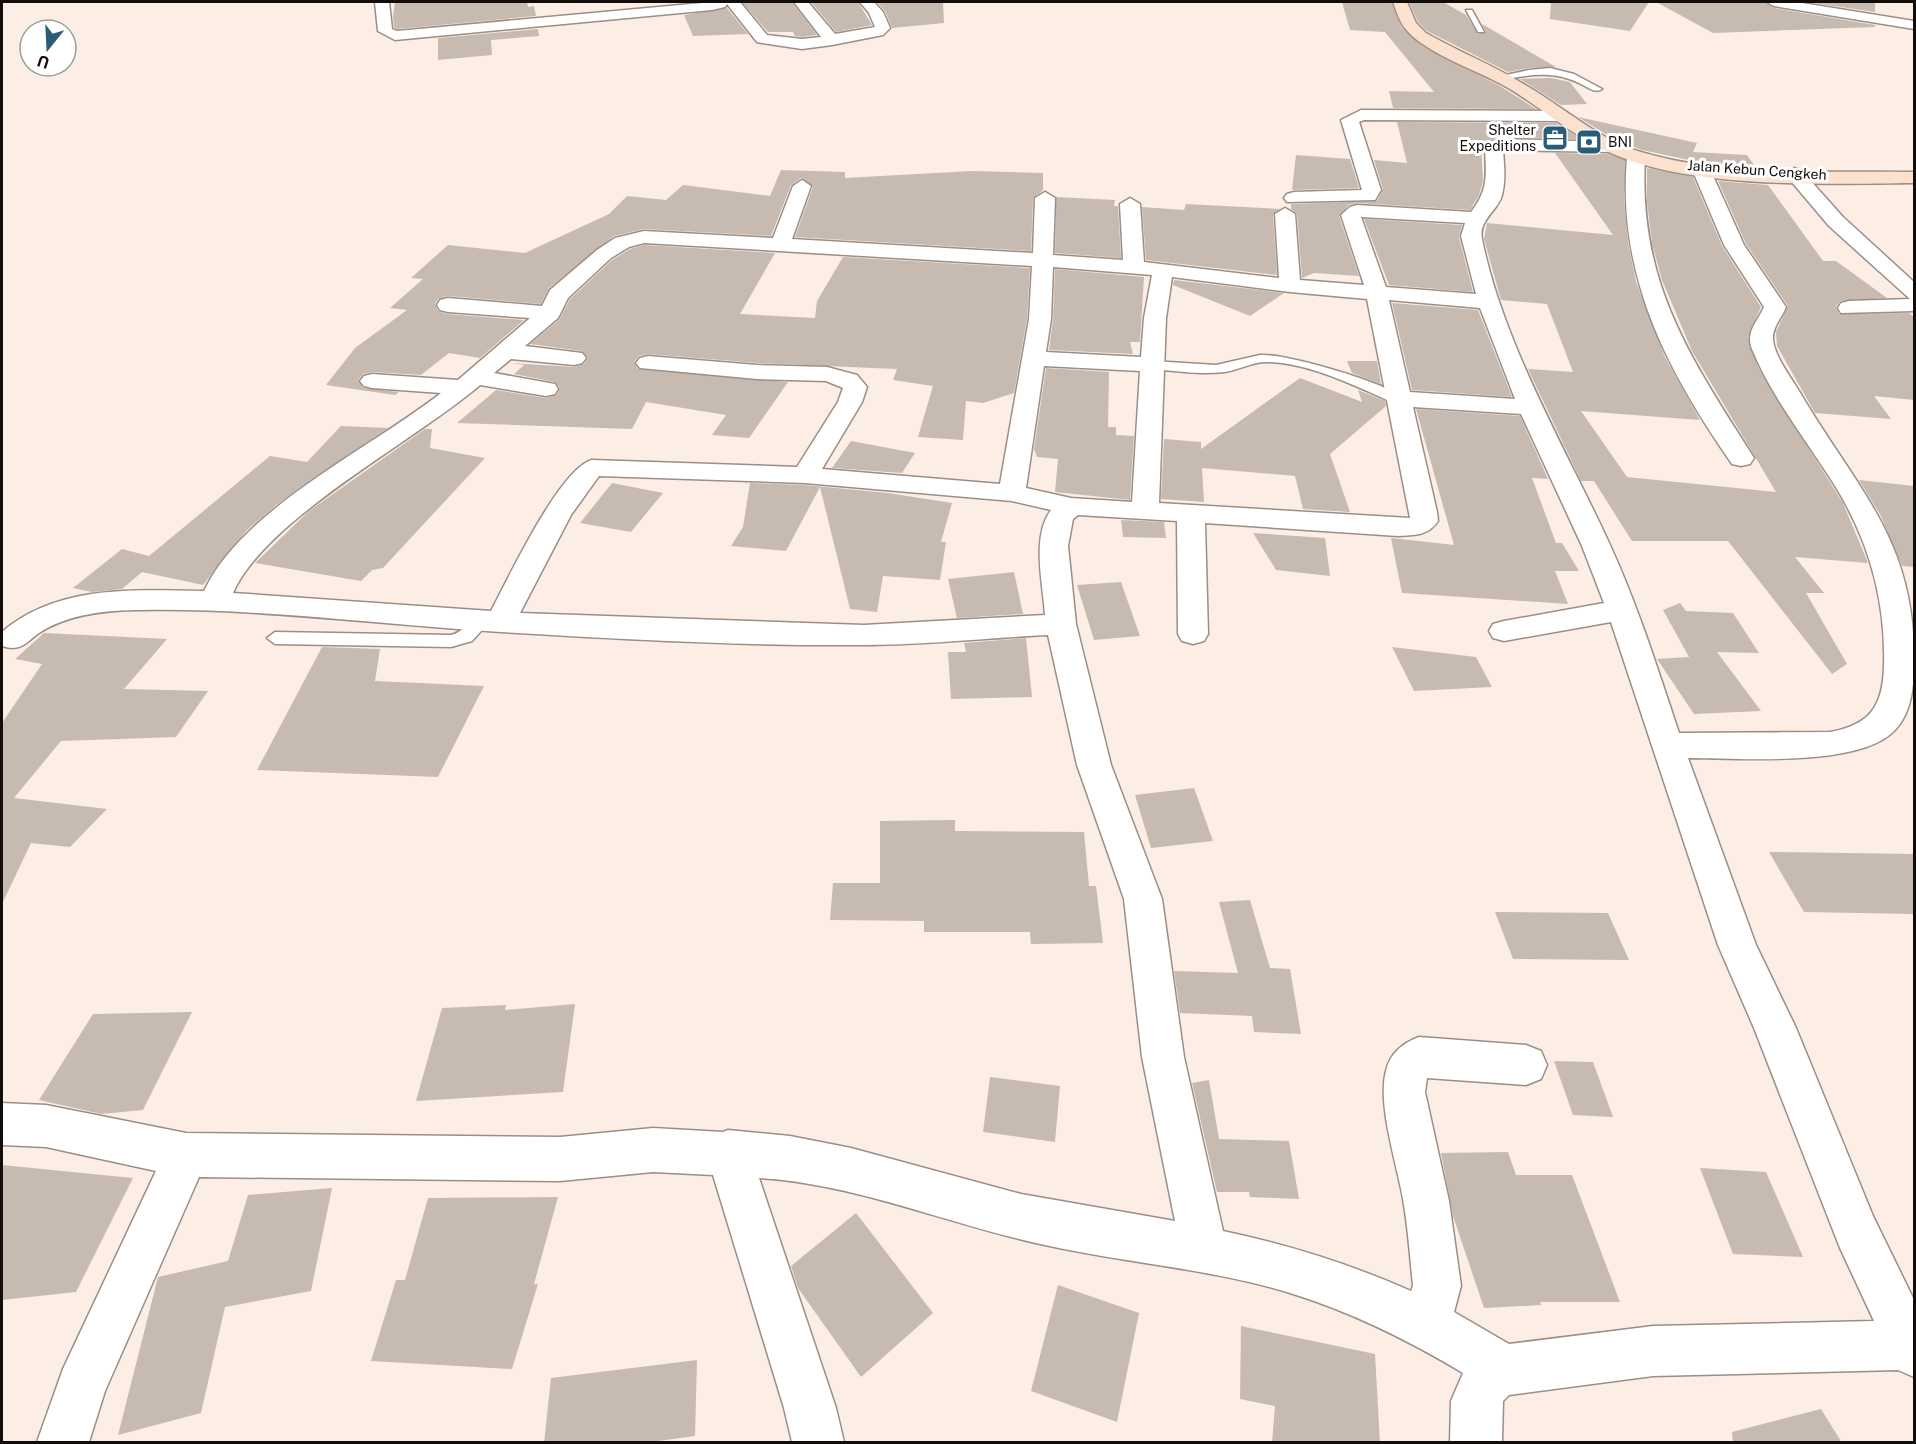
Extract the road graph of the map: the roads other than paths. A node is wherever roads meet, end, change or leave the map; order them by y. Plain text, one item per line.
1 (382, 2) edge
2 (801, 2) edge
3 (867, 2) edge
4 (1400, 2) edge
5 (1774, 2) edge
6 (722, 3) edge
7 (1465, 8) edge
8 (729, 19) dead end
9 (1914, 25) edge
10 (1481, 30) dead end
11 (832, 41) junction
12 (1500, 77) junction
13 (1598, 89) dead end
14 (1561, 116) junction
15 (1612, 147) junction
16 (1636, 157) junction
17 (1701, 169) junction
18 (1794, 174) junction
19 (1914, 178) edge
20 (802, 186) dead end
21 (1045, 198) dead end
22 (1130, 204) dead end
23 (1476, 218) junction
24 (780, 246) junction
25 (1043, 260) junction
26 (1134, 267) junction
27 (1162, 270) junction
28 (1290, 286) junction
29 (1377, 293) junction
30 (1914, 293) edge
31 (1490, 302) junction
32 (448, 305) dead end
33 (1914, 305) edge
34 (1849, 308) dead end
35 (550, 313) junction
36 (504, 351) junction
37 (574, 358) dead end
38 (1033, 358) junction
39 (648, 363) dead end
40 (408, 364) dead end
41 (1152, 365) junction
42 (472, 378) junction
43 (372, 381) dead end
44 (546, 388) dead end
45 (1397, 399) junction
46 (1530, 406) junction
47 (1741, 458) dead end
48 (805, 475) junction
49 (1011, 494) junction
50 (1071, 506) junction
51 (1145, 509) junction
52 (1191, 512) junction
53 (1903, 599) edge
54 (214, 601) junction
55 (1623, 610) junction
56 (492, 621) junction
57 (1061, 624) junction
58 (1504, 631) dead end
59 (1193, 634) dead end
60 (275, 638) dead end
61 (13, 639) dead end
62 (1667, 746) junction
63 (1526, 1065) dead end
64 (2, 1124) edge
65 (728, 1152) junction
66 (186, 1155) junction
67 (1204, 1250) junction
68 (1426, 1323) junction
69 (1913, 1348) edge
70 (1505, 1370) junction
71 (63, 1443) edge
72 (818, 1443) edge
73 (1476, 1443) edge

1 - 6 street
2 - 11 street
3 - 11 street
4 - 12 street, Jalan Kebun Cengkeh
5 - 9 street
6 - 8 street
6 - 11 street
7 - 10 lane
12 - 13 lane
12 - 14 street, Jalan Kebun Cengkeh
14 - 15 street, Jalan Kebun Cengkeh
14 - 28 street
15 - 16 street, Jalan Kebun Cengkeh
15 - 23 street
16 - 17 street, Jalan Kebun Cengkeh
16 - 47 street
17 - 18 street, Jalan Kebun Cengkeh
17 - 53 street
18 - 19 street, Jalan Kebun Cengkeh
18 - 30 street
20 - 24 street
21 - 25 street
22 - 26 street
23 - 29 street
23 - 31 street
24 - 25 street
24 - 35 street
25 - 26 street
25 - 38 street
26 - 27 street
27 - 28 street
27 - 41 street
28 - 29 street
29 - 31 street
29 - 45 street
31 - 46 street
32 - 35 street
33 - 34 street
35 - 36 street
36 - 37 street
36 - 42 street
38 - 41 street
38 - 49 street
39 - 48 street
40 - 42 street
41 - 45 lane
41 - 51 street
42 - 43 street
42 - 44 street
42 - 54 street
45 - 46 street
45 - 52 street
46 - 55 street
48 - 49 street
48 - 56 street
49 - 50 street
50 - 51 street
50 - 57 street
51 - 52 street
52 - 59 street
53 - 62 street
54 - 56 street
54 - 61 street
55 - 58 street
55 - 62 street
56 - 57 street
56 - 60 lane
57 - 67 street
62 - 69 street
63 - 68 street
64 - 66 street
65 - 66 street
65 - 67 street
65 - 72 street
66 - 71 street
67 - 68 street
68 - 70 street
69 - 70 street
70 - 73 street

